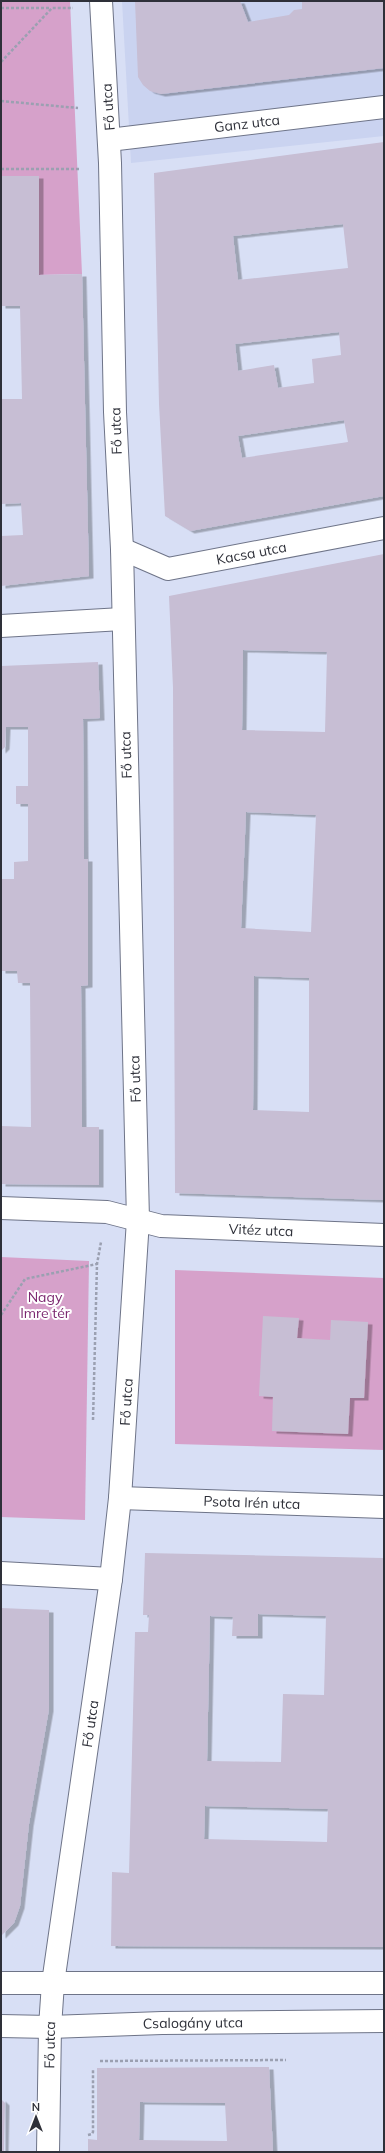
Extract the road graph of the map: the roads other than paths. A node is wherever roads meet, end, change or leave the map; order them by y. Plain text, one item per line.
1 (101, 1) edge
2 (384, 107) edge
3 (110, 140) junction
4 (384, 528) edge
5 (122, 549) junction
6 (122, 619) junction
7 (1, 626) edge
8 (1, 1208) edge
9 (138, 1220) junction
10 (384, 1235) edge
11 (120, 1498) junction
12 (384, 1507) edge
13 (1, 1573) edge
14 (111, 1579) junction
15 (1, 1983) edge
16 (53, 1983) junction
17 (384, 1983) edge
18 (384, 2021) edge
19 (1, 2026) edge
20 (50, 2027) junction
21 (48, 2152) edge

1 - 3 street, Fő utca
2 - 3 street, Ganz utca
3 - 5 street, Fő utca
4 - 5 street, Kacsa utca
5 - 6 street, Fő utca
6 - 7 street
6 - 9 street, Fő utca
8 - 9 street
9 - 10 street, Vitéz utca
9 - 11 street, Fő utca
11 - 12 street, Psota Irén utca
11 - 14 street, Fő utca
13 - 14 street
14 - 16 street, Fő utca
15 - 16 street
16 - 17 street
16 - 20 street, Fő utca
18 - 20 street, Csalogány utca
19 - 20 street, Csalogány utca
20 - 21 street, Fő utca

